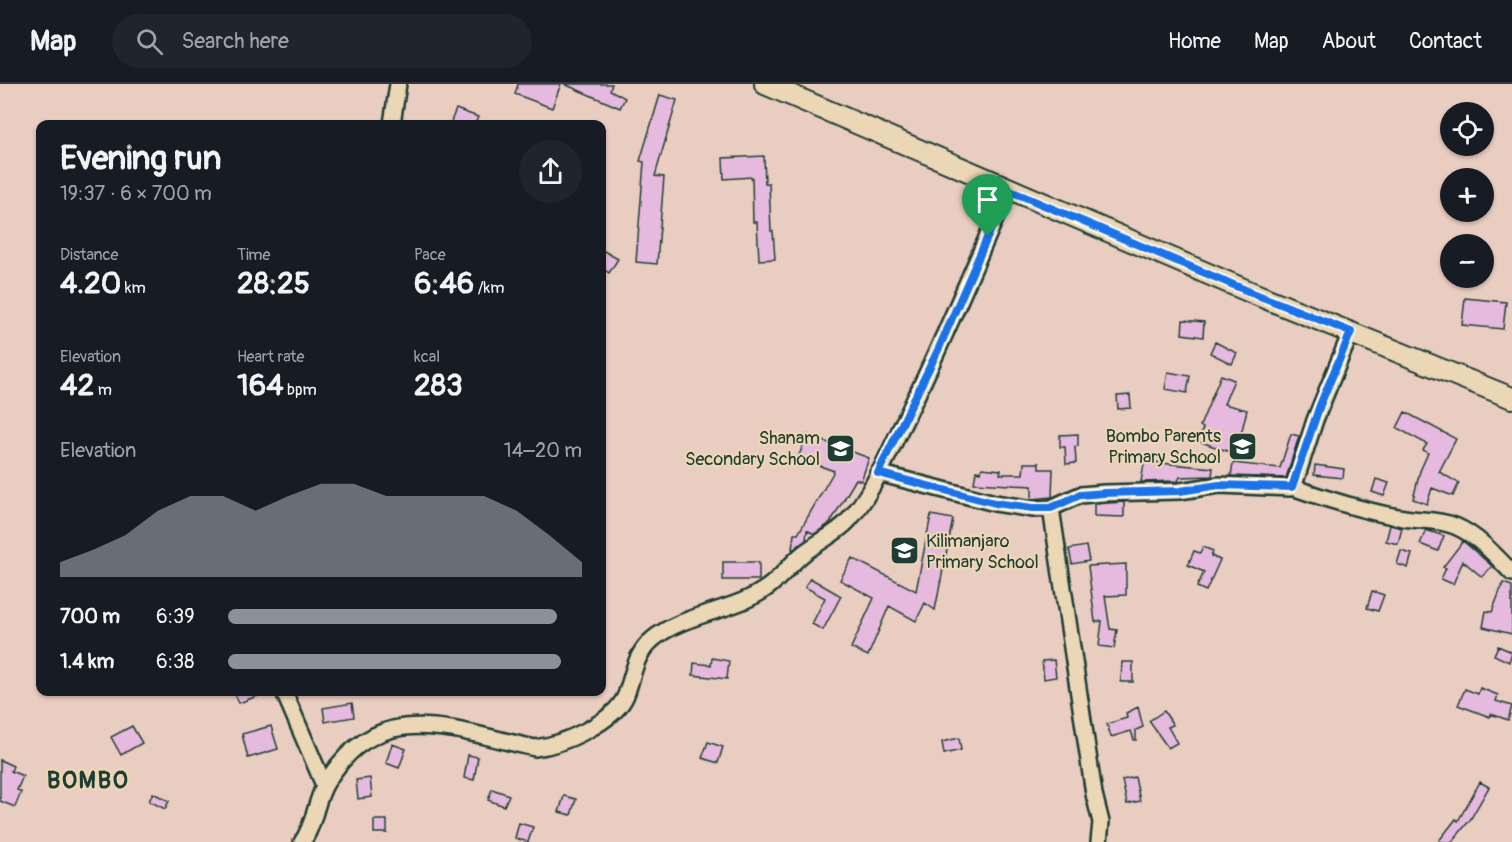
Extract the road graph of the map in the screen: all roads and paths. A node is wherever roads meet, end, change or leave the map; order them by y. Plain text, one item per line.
1 (398, 84) edge
2 (765, 84) edge
3 (393, 120) edge
4 (1008, 190) junction
5 (1351, 332) junction
6 (1512, 398) edge
7 (878, 473) junction
8 (1292, 487) junction
9 (1051, 508) junction
10 (1512, 573) edge
11 (286, 696) edge
12 (324, 785) junction
13 (302, 842) edge
14 (1099, 842) edge

1 - 3 street
2 - 4 main road
4 - 5 main road
4 - 7 street
5 - 6 main road
5 - 8 street
7 - 9 street
7 - 12 street
8 - 9 street
8 - 10 street
9 - 14 street
11 - 12 street
12 - 13 street

